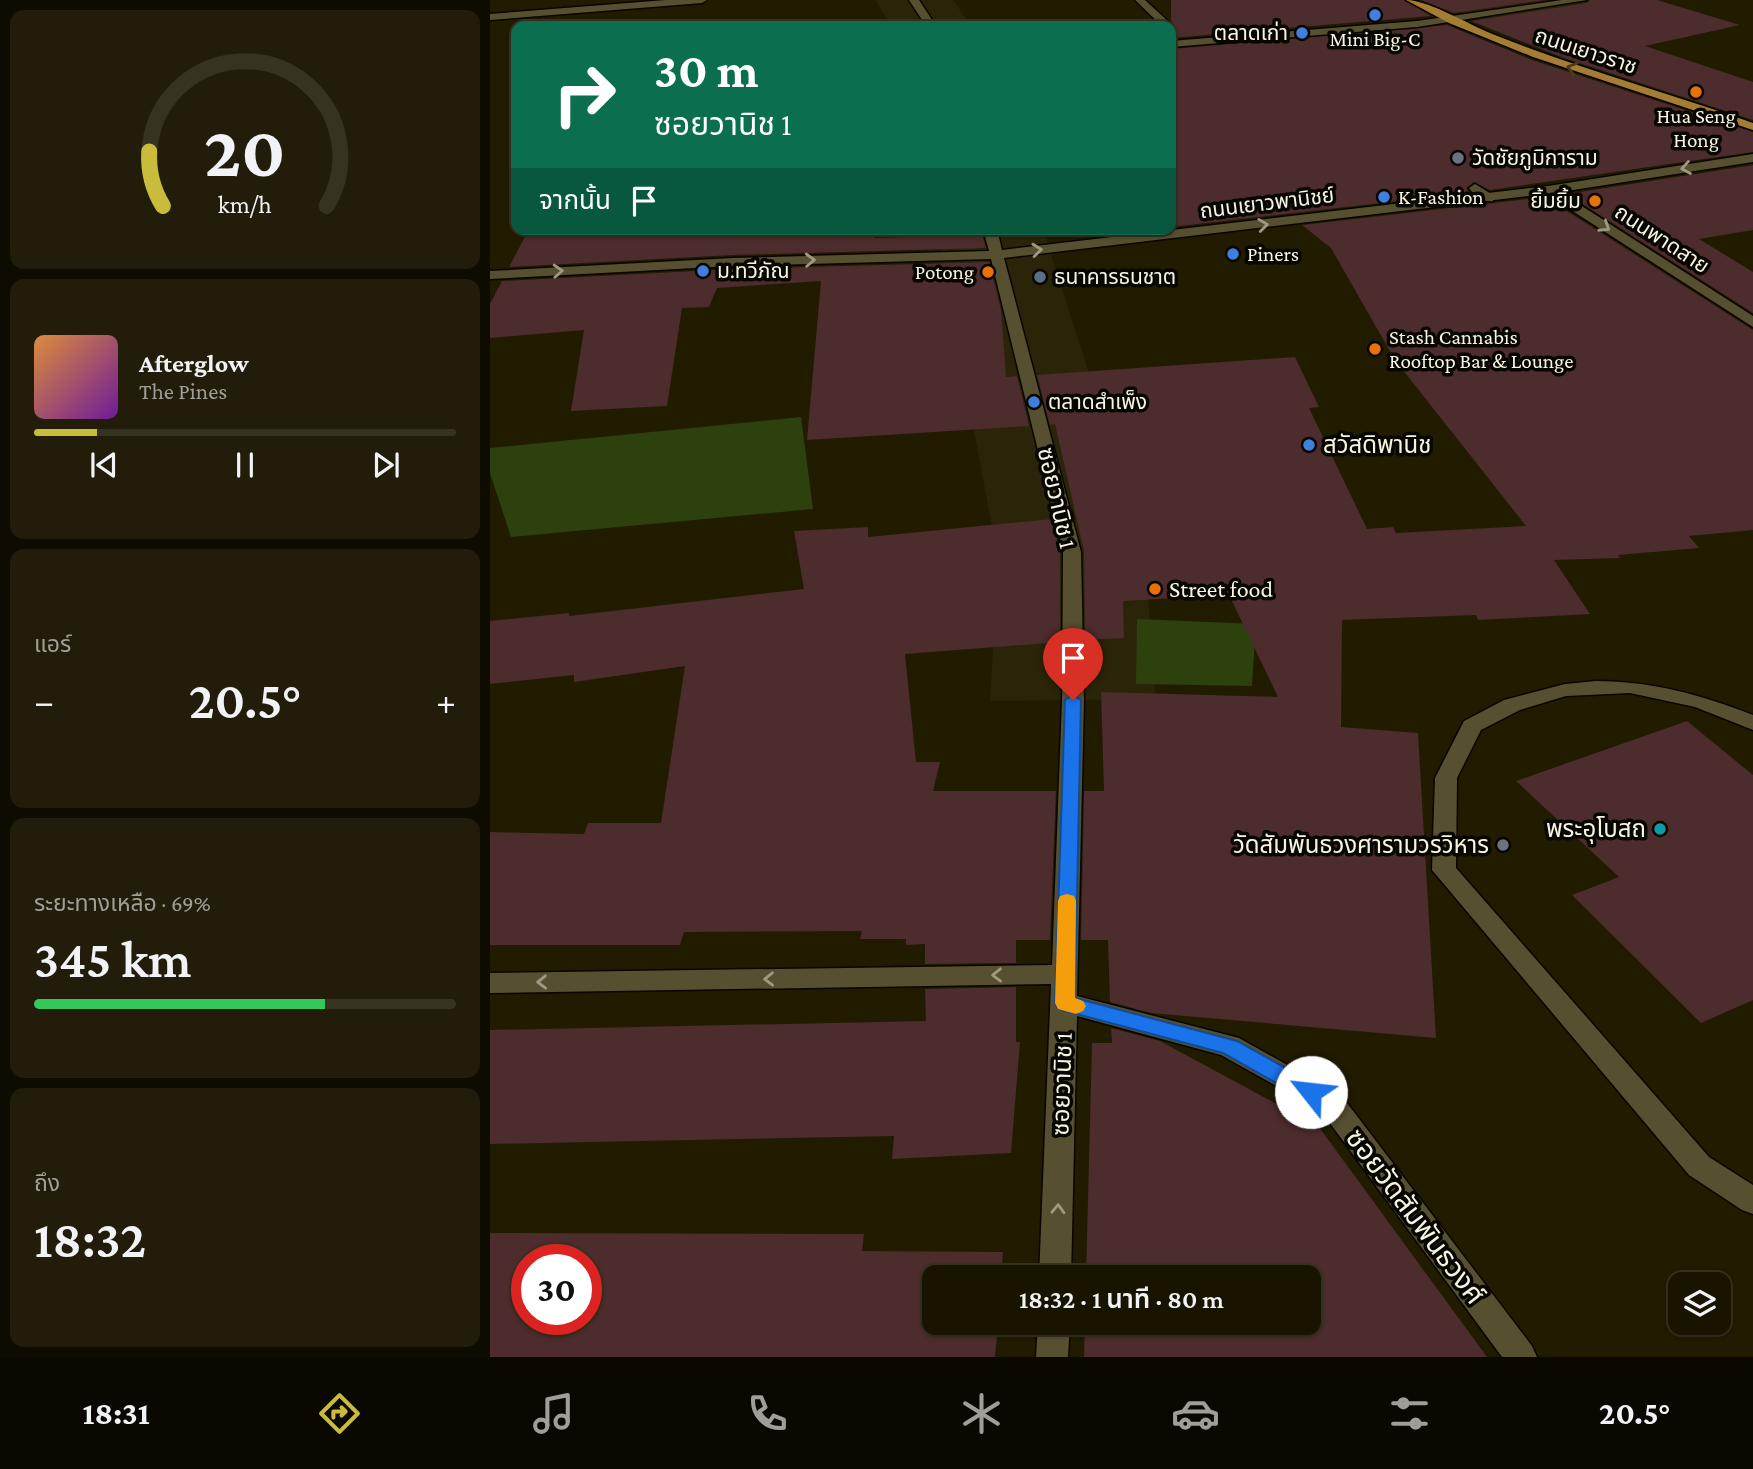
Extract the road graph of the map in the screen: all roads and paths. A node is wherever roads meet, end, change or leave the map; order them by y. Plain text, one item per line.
1 (702, 0) edge
2 (914, 0) edge
3 (1140, 0) edge
4 (1411, 0) edge
5 (1582, 0) edge
6 (490, 18) edge
7 (1447, 20) junction
8 (928, 21) edge
9 (1162, 21) edge
10 (1176, 35) edge
11 (1184, 43) junction
12 (1176, 44) edge
13 (1753, 127) edge
14 (1753, 158) edge
15 (1475, 188) dead end
16 (1548, 190) junction
17 (1488, 198) junction
18 (1176, 234) edge
19 (992, 235) edge
20 (1169, 235) edge
21 (997, 255) junction
22 (490, 275) edge
23 (1753, 323) edge
24 (1753, 723) edge
25 (1065, 974) junction
26 (490, 983) edge
27 (1065, 1003) junction
28 (1753, 1201) edge
29 (1055, 1265) edge
30 (1053, 1335) edge
31 (1052, 1357) edge
32 (1521, 1357) edge

1 - 6 street
2 - 8 street
3 - 9 street
4 - 7 main road, ถนนเยาวราช
5 - 7 street
7 - 11 street
13 -> 7 main road, ถนนเยาวราช
10 - 11 street
11 - 12 street
14 -> 16 street, ถนนเยาวพานิชย์
15 - 17 street
16 - 17 street, ถนนเยาวพานิชย์
16 -> 23 street, ถนนพาดสาย
18 -> 17 street, ถนนเยาวพานิชย์
19 - 21 street, ซอยวานิช 1
21 -> 20 street, ถนนเยาวพานิชย์
22 -> 21 street, ถนนเยาวพานิชย์
21 - 25 street, ซอยวานิช 1
24 - 28 street
25 -> 26 street
25 - 27 street, ซอยวานิช 1
29 -> 27 street, ซอยวานิช 1
27 - 32 street, ซอยวัดสัมพันธวงศ์
30 - 31 street

